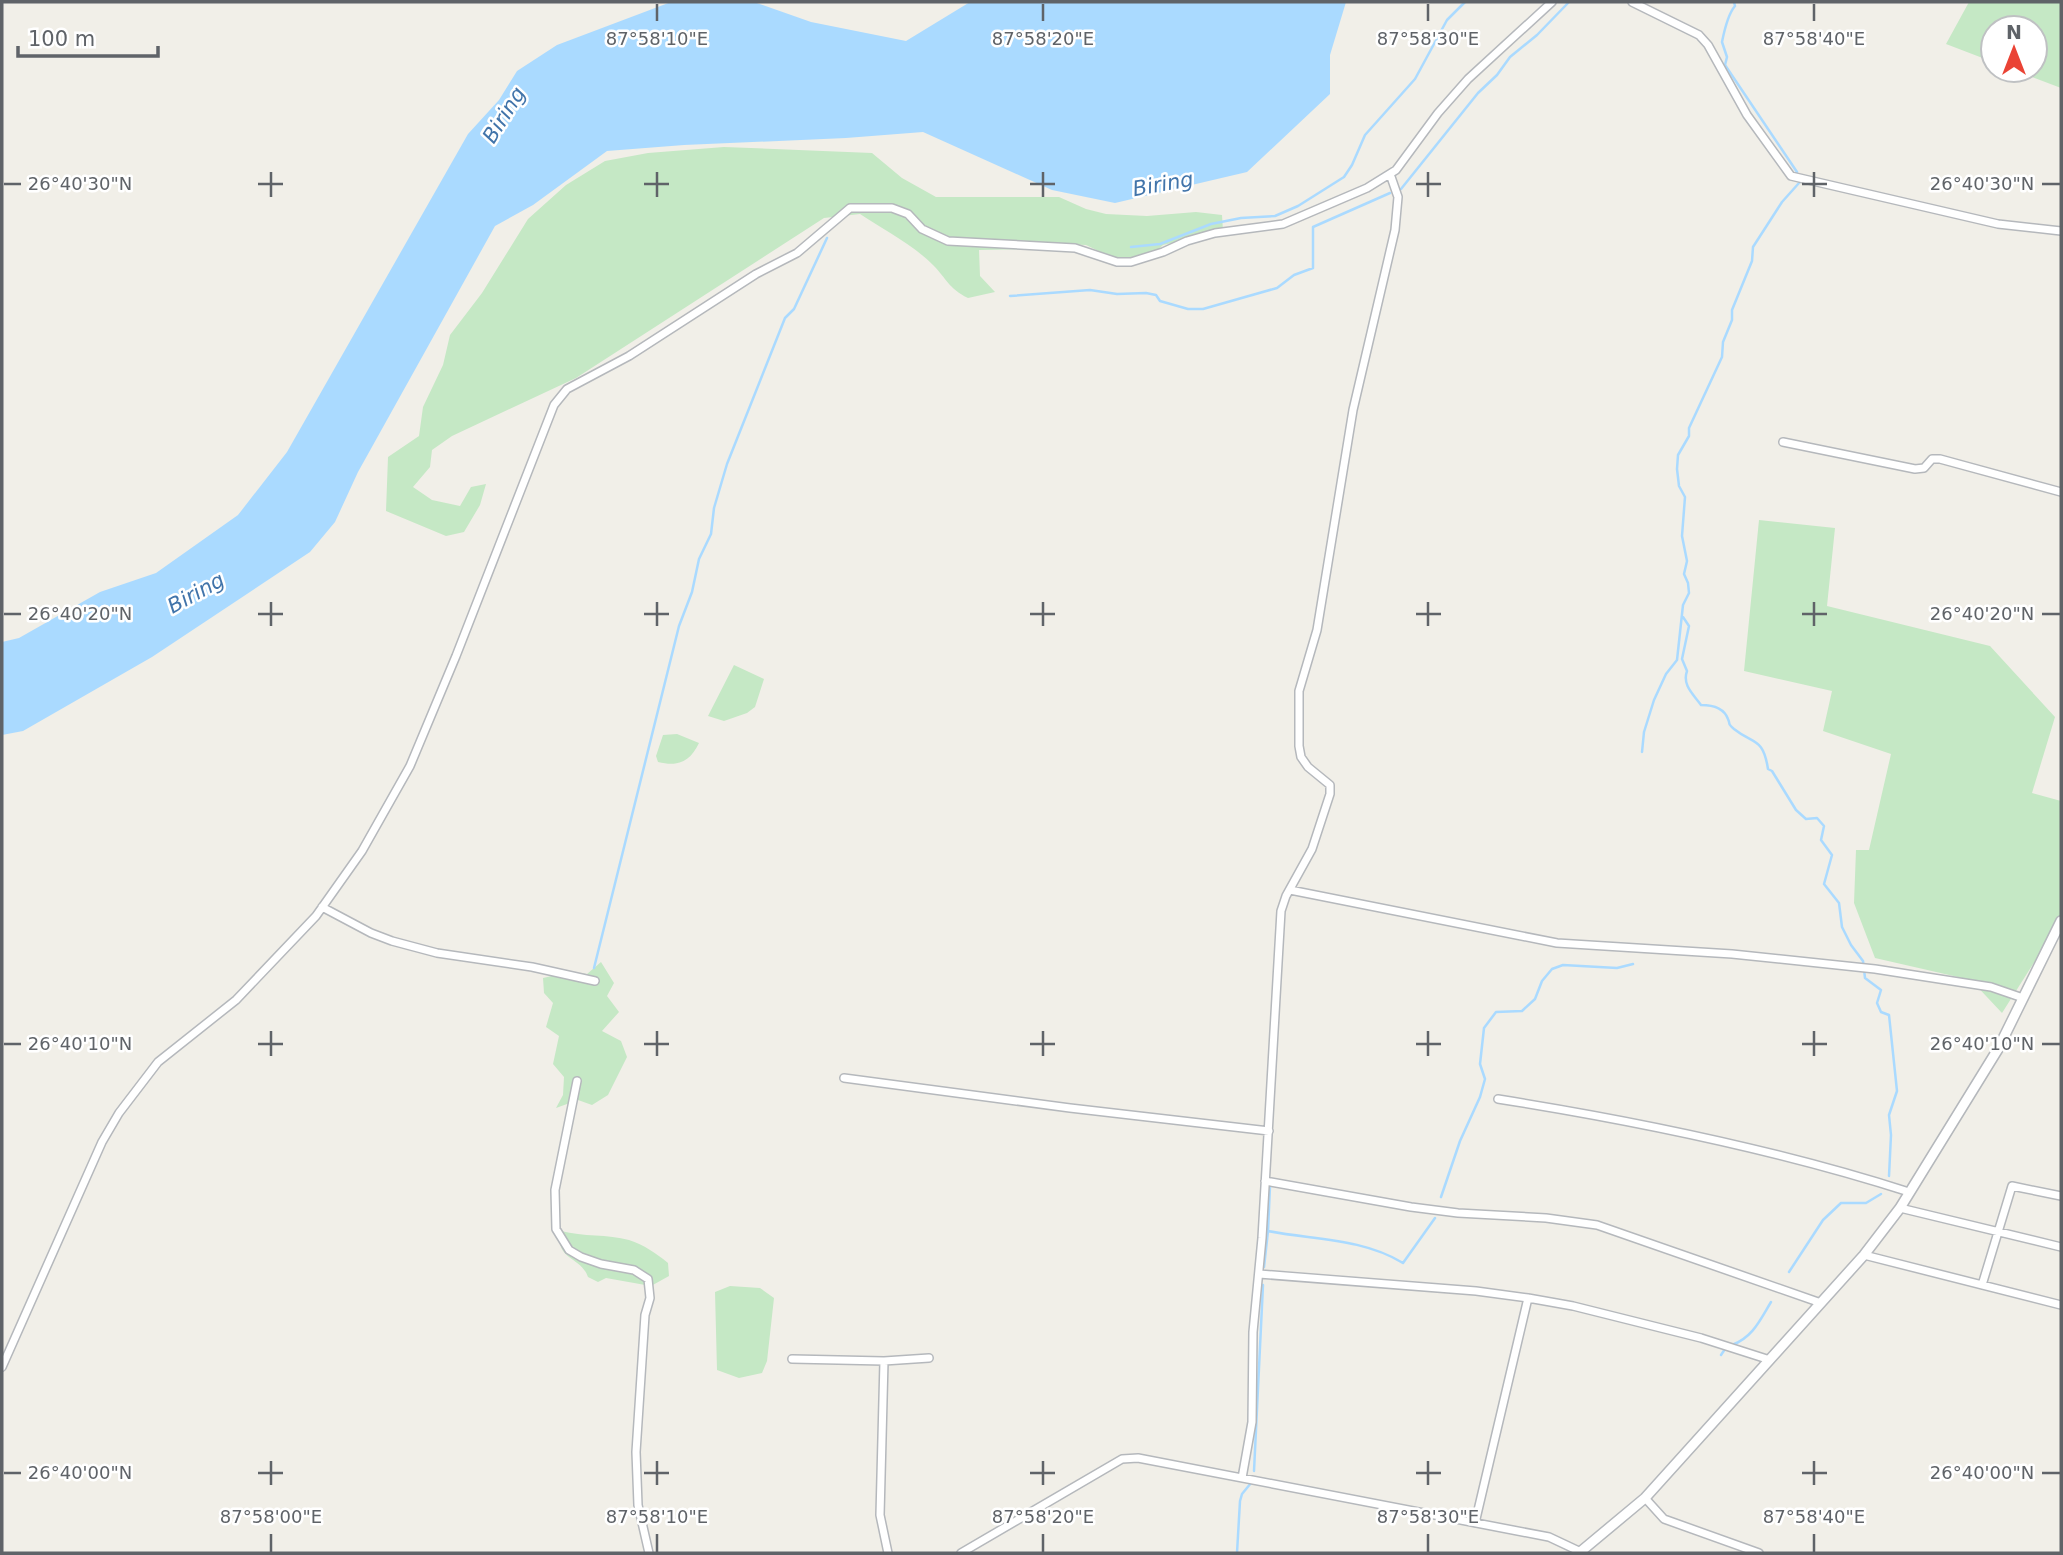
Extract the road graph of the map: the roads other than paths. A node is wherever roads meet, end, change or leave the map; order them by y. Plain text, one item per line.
1 (1552, 2) edge
2 (1632, 2) edge
3 (1390, 174) junction
4 (2061, 231) edge
5 (1783, 442) dead end
6 (2061, 492) edge
7 (1290, 890) junction
8 (322, 907) junction
9 (2060, 926) edge
10 (595, 981) dead end
11 (2023, 998) junction
12 (844, 1078) dead end
13 (577, 1081) dead end
14 (1498, 1099) dead end
15 (1269, 1131) junction
16 (1265, 1181) junction
17 (1909, 1192) junction
18 (2061, 1196) edge
19 (1900, 1208) junction
20 (1999, 1232) junction
21 (2061, 1247) edge
22 (1864, 1255) junction
23 (1259, 1275) junction
24 (1982, 1285) junction
25 (1528, 1298) junction
26 (1821, 1303) junction
27 (2061, 1305) edge
28 (929, 1358) dead end
29 (792, 1359) dead end
30 (1770, 1360) junction
31 (884, 1361) junction
32 (2, 1367) edge
33 (1242, 1478) junction
34 (1645, 1498) junction
35 (1475, 1523) junction
36 (1581, 1552) edge
37 (649, 1553) edge
38 (888, 1553) edge
39 (961, 1553) edge
40 (1759, 1553) edge

1 - 3 street
2 - 4 street
3 - 7 street
3 - 8 street
5 - 6 street
7 - 11 street
7 - 15 street
8 - 10 street
8 - 32 street
9 - 11 street
11 - 17 street
12 - 15 street
13 - 37 street
14 - 17 street
15 - 16 street
16 - 23 street
16 - 26 street
17 - 19 street
18 - 20 street
19 - 20 street
19 - 22 street
20 - 21 street
20 - 24 street
22 - 24 street
22 - 26 street
23 - 25 street
23 - 33 street
24 - 27 street
25 - 30 street
25 - 35 street
26 - 30 street
28 - 31 street
29 - 31 street
30 - 34 street
31 - 38 street
33 - 35 street
33 - 39 street
34 - 36 street
34 - 40 street
35 - 36 street

